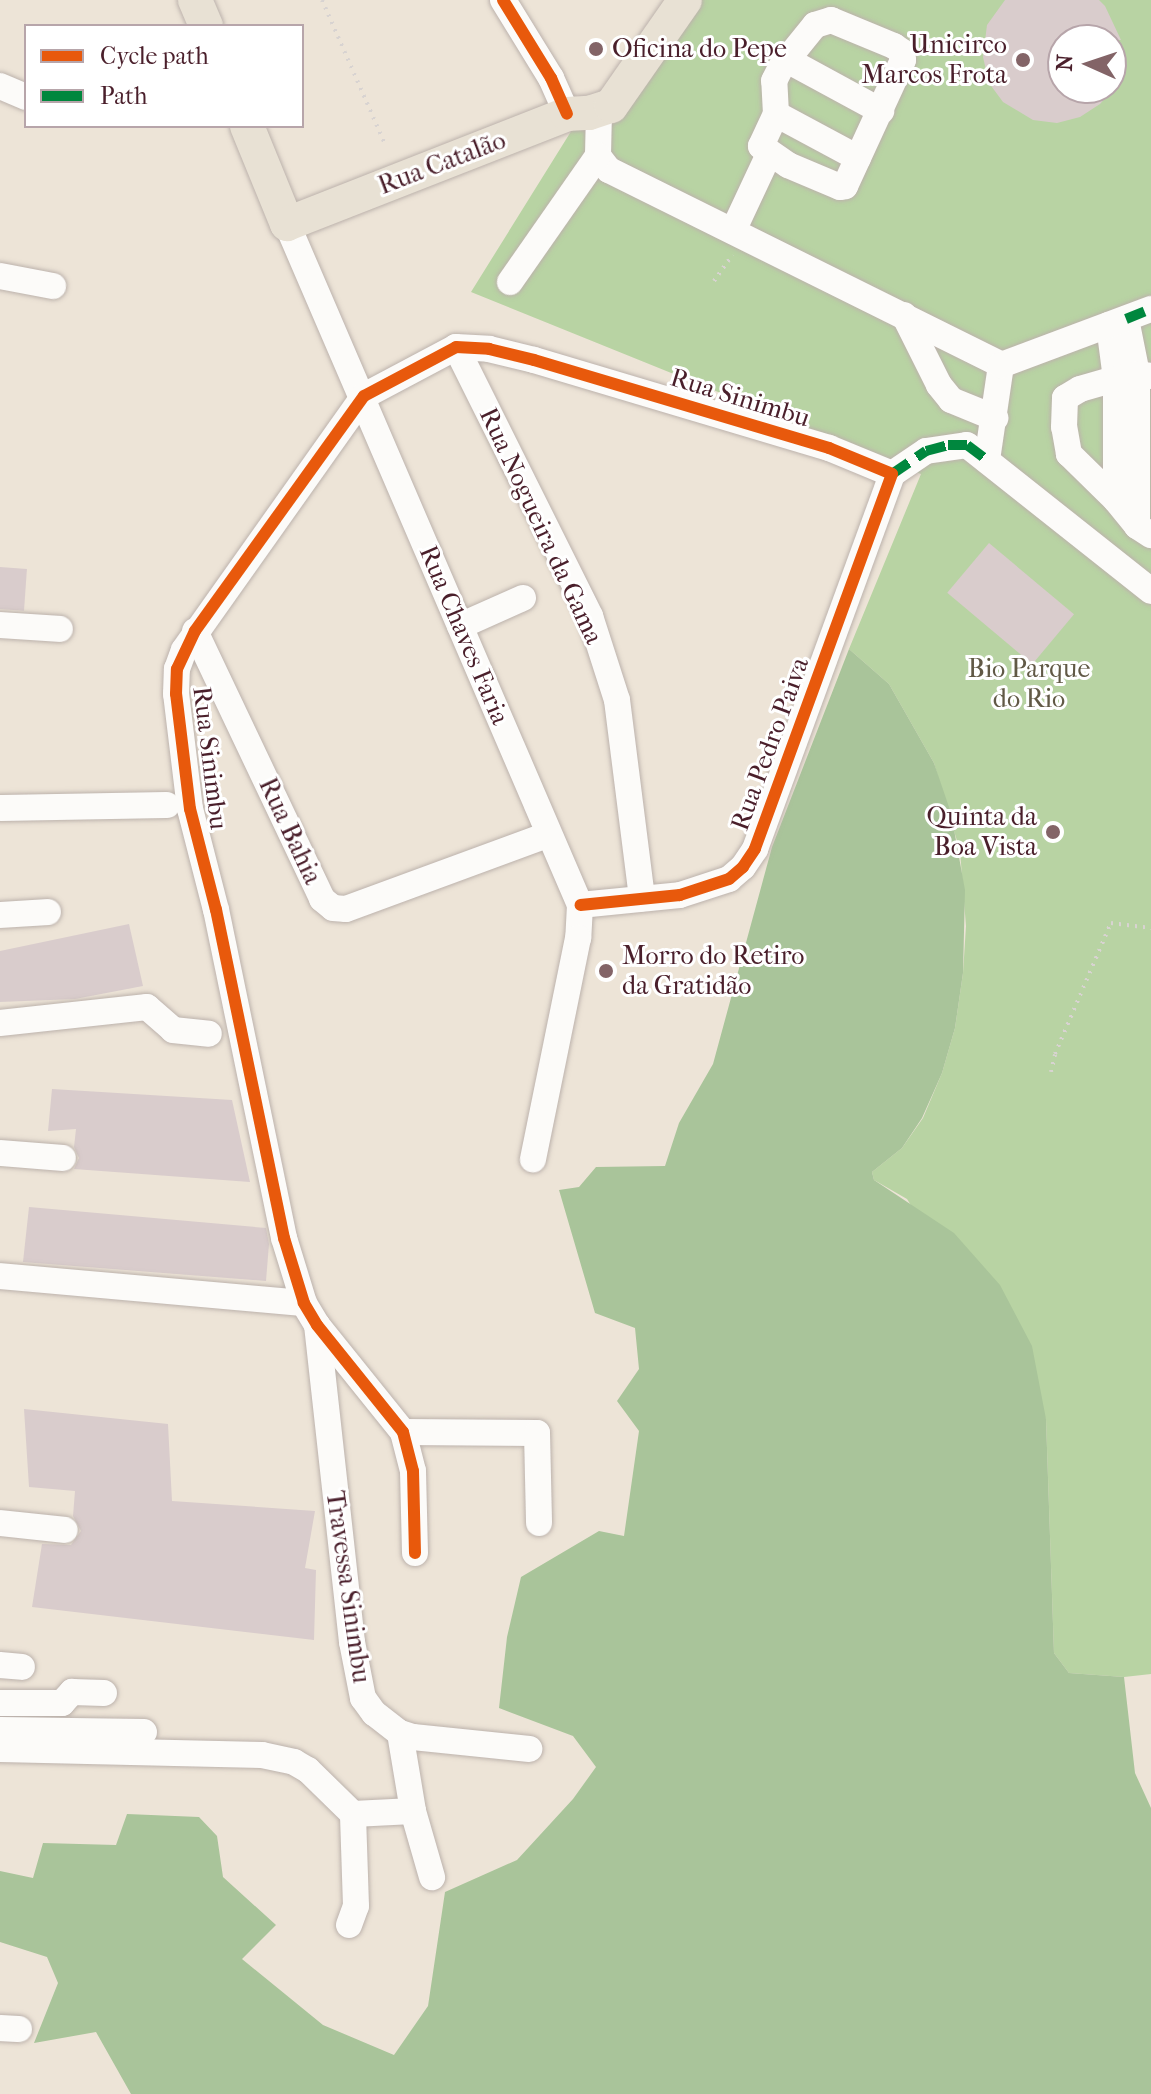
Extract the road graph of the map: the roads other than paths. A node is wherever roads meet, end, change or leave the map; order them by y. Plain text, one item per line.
1 (195, 0) edge
2 (503, 0) edge
3 (685, 0) edge
4 (205, 24) edge
5 (789, 61) junction
6 (0, 86) edge
7 (24, 96) edge
8 (881, 111) junction
9 (583, 112) junction
10 (776, 114) junction
11 (248, 128) edge
12 (769, 154) junction
13 (598, 156) junction
14 (858, 158) junction
15 (287, 224) junction
16 (738, 233) junction
17 (0, 276) edge
18 (510, 282) dead end
19 (53, 286) dead end
20 (1151, 309) edge
21 (904, 315) junction
22 (1117, 322) junction
23 (456, 347) junction
24 (1001, 365) junction
25 (1135, 377) edge
26 (364, 396) junction
27 (995, 418) junction
28 (987, 460) junction
29 (892, 474) junction
30 (1116, 500) junction
31 (1144, 530) edge
32 (1151, 591) edge
33 (523, 598) dead end
34 (0, 625) edge
35 (460, 626) junction
36 (60, 629) dead end
37 (195, 631) junction
38 (167, 805) dead end
39 (0, 808) edge
40 (547, 835) junction
41 (642, 898) junction
42 (580, 905) junction
43 (48, 912) dead end
44 (0, 915) edge
45 (0, 1023) edge
46 (209, 1034) dead end
47 (0, 1153) edge
48 (63, 1158) dead end
49 (533, 1159) dead end
50 (0, 1276) edge
51 (311, 1314) junction
52 (403, 1432) junction
53 (0, 1523) edge
54 (539, 1523) dead end
55 (65, 1530) dead end
56 (415, 1553) dead end
57 (104, 1693) dead end
58 (0, 1703) edge
59 (0, 1730) edge
60 (144, 1732) dead end
61 (400, 1733) junction
62 (0, 1749) edge
63 (529, 1749) dead end
64 (413, 1811) junction
65 (353, 1814) junction
66 (432, 1877) dead end
67 (349, 1925) dead end

1 - 4 main road
2 - 9 street
3 - 9 main road
5 - 8 street
5 - 8 street
5 - 10 street
6 - 7 street
8 - 14 street
9 - 13 street
9 - 15 main road, Rua Catalão
10 - 12 street
10 - 14 street
11 - 15 main road, Rua Chaves Faria
12 - 14 street
12 - 16 street
13 - 16 street
13 - 18 street
15 - 26 street, Rua Chaves Faria
16 - 21 street
17 - 19 street
20 - 22 street
21 - 24 street
21 - 27 street
22 - 24 street
22 - 25 street
23 - 26 street, Rua Sinimbu
23 - 29 street, Rua Sinimbu
23 - 41 street, Rua Nogueira da Gama
24 - 27 street
25 - 30 street
25 - 30 street
25 - 31 street
26 - 35 street, Rua Chaves Faria
26 - 37 street, Rua Sinimbu
27 - 28 street
28 - 29 street
28 - 32 street
29 - 41 street, Rua Pedro Paiva
30 - 31 street
33 - 35 street
34 - 36 street
35 - 40 street, Rua Chaves Faria
37 - 40 street, Rua Bahia
37 - 51 street, Rua Sinimbu
38 - 39 street
40 - 42 street, Rua Chaves Faria
41 - 42 street, Rua Pedro Paiva
42 - 49 street
43 - 44 street
45 - 46 street
47 - 48 street
50 - 51 street
51 - 52 street, Rua Sinimbu
51 - 61 street, Travessa Sinimbu
52 - 54 street
52 - 56 street, Rua Sinimbu
53 - 55 street
57 - 58 street
59 - 60 street
61 - 63 street
61 - 64 street
62 - 65 street
64 - 65 street
64 - 66 street
65 - 67 street

